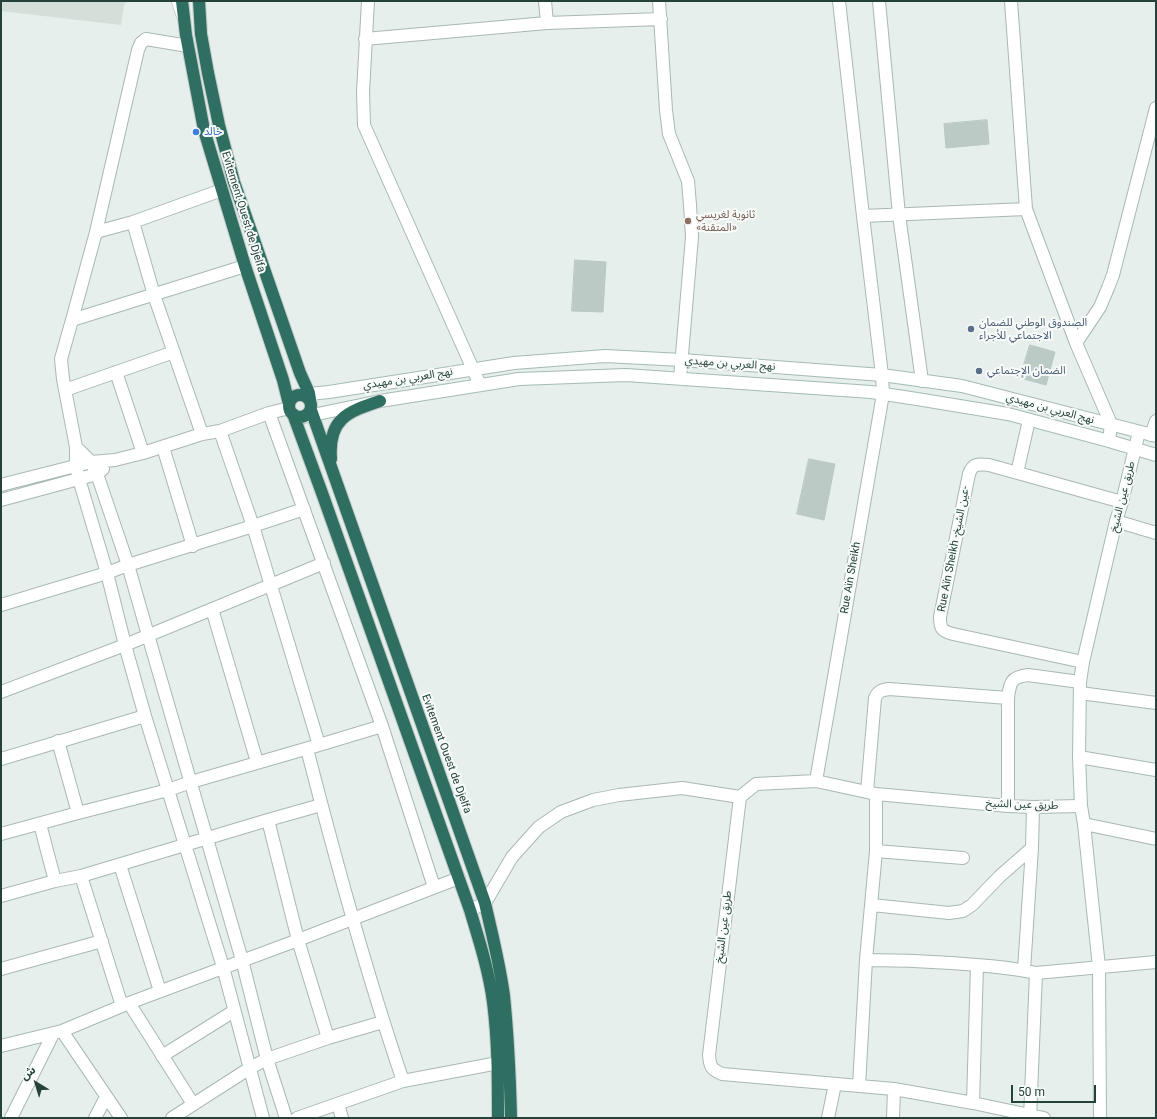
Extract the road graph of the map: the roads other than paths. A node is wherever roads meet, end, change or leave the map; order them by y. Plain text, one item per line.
1 (175, 1) edge
2 (182, 1) edge
3 (199, 1) edge
4 (368, 1) edge
5 (545, 1) edge
6 (659, 1) edge
7 (839, 1) edge
8 (879, 1) edge
9 (1011, 1) edge
10 (661, 19) junction
11 (547, 23) junction
12 (365, 39) junction
13 (187, 41) junction
14 (1156, 108) edge
15 (222, 190) junction
16 (1026, 209) junction
17 (899, 215) junction
18 (863, 216) junction
19 (133, 222) junction
20 (96, 232) junction
21 (245, 266) junction
22 (154, 295) junction
23 (72, 320) junction
24 (1076, 343) junction
25 (174, 352) junction
26 (682, 360) junction
27 (708, 362) junction
28 (473, 369) junction
29 (116, 372) junction
30 (882, 375) junction
31 (680, 378) junction
32 (706, 380) junction
33 (922, 381) junction
34 (480, 385) junction
35 (65, 390) junction
36 (883, 394) junction
37 (380, 401) junction
38 (302, 406) junction
39 (269, 413) junction
40 (1029, 420) junction
41 (1156, 421) edge
42 (1111, 424) junction
43 (220, 432) junction
44 (1139, 432) junction
45 (202, 434) junction
46 (1154, 436) edge
47 (1109, 441) junction
48 (76, 447) junction
49 (163, 447) junction
50 (1135, 449) junction
51 (143, 453) junction
52 (1156, 454) edge
53 (115, 460) junction
54 (91, 462) junction
55 (76, 466) junction
56 (332, 472) junction
57 (1017, 473) junction
58 (97, 474) junction
59 (79, 479) junction
60 (1, 485) edge
61 (1, 500) edge
62 (1122, 502) junction
63 (304, 509) junction
64 (1116, 521) junction
65 (253, 526) junction
66 (1156, 533) edge
67 (193, 546) junction
68 (324, 563) junction
69 (128, 565) junction
70 (107, 573) junction
71 (270, 585) junction
72 (1, 605) edge
73 (212, 609) junction
74 (148, 635) junction
75 (125, 645) junction
76 (1083, 662) junction
77 (1080, 687) junction
78 (1, 692) edge
79 (1008, 698) junction
80 (1156, 703) edge
81 (146, 716) junction
82 (382, 726) junction
83 (58, 742) junction
84 (320, 746) junction
85 (307, 749) junction
86 (1079, 757) junction
87 (1, 759) edge
88 (257, 762) junction
89 (1156, 770) edge
90 (816, 781) junction
91 (191, 782) junction
92 (168, 790) junction
93 (871, 793) junction
94 (740, 797) junction
95 (321, 805) junction
96 (1008, 806) junction
97 (1081, 806) junction
98 (1033, 807) junction
99 (78, 813) junction
100 (268, 820) junction
101 (40, 824) junction
102 (1084, 824) junction
103 (1, 834) edge
104 (207, 839) junction
105 (1156, 839) edge
106 (186, 845) junction
107 (1032, 848) junction
108 (876, 851) junction
109 (964, 858) dead end
110 (120, 865) junction
111 (81, 876) junction
112 (459, 878) junction
113 (55, 882) junction
114 (434, 888) junction
115 (1, 896) edge
116 (485, 903) junction
117 (872, 905) junction
118 (470, 910) junction
119 (353, 919) junction
120 (298, 940) junction
121 (102, 941) junction
122 (242, 960) junction
123 (866, 960) junction
124 (1156, 962) edge
125 (977, 965) junction
126 (223, 967) junction
127 (1099, 967) junction
128 (1, 969) edge
129 (1024, 970) junction
130 (1036, 973) junction
131 (160, 991) junction
132 (125, 1004) junction
133 (234, 1011) junction
134 (383, 1022) junction
135 (57, 1033) junction
136 (328, 1038) junction
137 (1, 1046) edge
138 (162, 1056) junction
139 (267, 1059) junction
140 (503, 1064) junction
141 (250, 1068) junction
142 (403, 1081) junction
143 (835, 1084) junction
144 (859, 1086) junction
145 (894, 1089) junction
146 (106, 1097) junction
147 (973, 1103) junction
148 (193, 1104) junction
149 (338, 1104) junction
150 (1030, 1117) edge
151 (10, 1118) edge
152 (95, 1118) edge
153 (120, 1118) edge
154 (172, 1118) edge
155 (263, 1118) edge
156 (286, 1118) edge
157 (297, 1118) edge
158 (342, 1118) edge
159 (498, 1118) edge
160 (510, 1118) edge
161 (828, 1118) edge
162 (893, 1118) edge
163 (1044, 1118) edge
164 (1100, 1118) edge

1 - 13 lane
2 - 13 highway, Evitement Ouest de Djelfa
3 - 38 highway, Evitement Ouest de Djelfa
4 - 12 street
5 - 11 street
6 - 10 street
7 - 18 street, Rue Aïn Sheikh
8 - 17 street
9 - 16 street
10 - 11 street
10 - 26 street
11 - 12 street
12 - 28 street
13 - 15 highway, Evitement Ouest de Djelfa
13 - 20 street
14 - 24 street
15 - 19 street
15 - 21 highway, Evitement Ouest de Djelfa
16 - 17 street
16 - 24 street
17 - 18 street
17 - 33 street
18 - 30 street, Rue Aïn Sheikh
19 - 20 street
19 - 22 street
20 - 23 street
21 - 22 street
21 - 38 highway, Evitement Ouest de Djelfa
22 - 23 street
22 - 25 street
23 - 35 street
24 - 42 street
25 - 29 street
25 - 45 street
26 - 27 street, نهج العربي بن مهيدي
26 - 28 street, نهج العربي بن مهيدي
26 - 31 street
27 - 30 street, نهج العربي بن مهيدي
27 - 32 street
28 - 34 street
28 - 38 street, نهج العربي بن مهيدي
29 - 35 street
29 - 51 street
30 - 33 street, نهج العربي بن مهيدي
30 - 36 street, Rue Aïn Sheikh
31 - 32 street, نهج العربي بن مهيدي
31 - 34 street, نهج العربي بن مهيدي
32 - 36 street, نهج العربي بن مهيدي
33 - 42 street, نهج العربي بن مهيدي
34 - 37 street, نهج العربي بن مهيدي
35 - 48 street
36 - 40 street, نهج العربي بن مهيدي
36 - 90 street, Rue Aïn Sheikh
37 - 38 street, نهج العربي بن مهيدي
37 - 56 highway
38 - 39 street
38 - 56 highway, Evitement Ouest de Djelfa
38 - 112 highway, Evitement Ouest de Djelfa
39 - 43 street
39 - 63 street
40 - 47 street, نهج العربي بن مهيدي
40 - 57 street
41 - 46 street
42 - 44 street, نهج العربي بن مهيدي
42 - 47 street
43 - 45 street
43 - 65 street
44 - 46 street, نهج العربي بن مهيدي
44 - 50 street, طريق عين الشيخ
45 - 49 street
47 - 50 street, نهج العربي بن مهيدي
48 - 54 street
48 - 55 street
49 - 51 street
49 - 67 street
50 - 52 street, نهج العربي بن مهيدي
50 - 62 street, طريق عين الشيخ
51 - 53 street
53 - 54 street
53 - 58 street
54 - 55 street
54 - 58 street
55 - 59 street
55 - 60 street
56 - 116 highway, Evitement Ouest de Djelfa
57 - 62 street, Rue Aïn Sheikh -عين الشيخ-
57 - 76 street, Rue Aïn Sheikh -عين الشيخ-
58 - 59 street
58 - 69 street
59 - 61 street
59 - 70 street
62 - 64 street, طريق عين الشيخ
63 - 65 street
63 - 68 street
64 - 66 street
64 - 76 street, طريق عين الشيخ
65 - 67 street
65 - 71 street
67 - 69 street
68 - 71 street
68 - 82 street
69 - 70 street
69 - 74 street
70 - 72 street
70 - 75 street
71 - 73 street
71 - 84 street
73 - 74 street
73 - 88 street
74 - 75 street
74 - 91 street
75 - 78 street
75 - 81 street
76 - 77 street, طريق عين الشيخ
77 - 79 street
77 - 80 street
77 - 86 street, طريق عين الشيخ
79 - 93 street
79 - 96 street
81 - 83 street
81 - 92 street
82 - 84 street
82 - 114 street
83 - 87 street
83 - 99 street
84 - 85 street
85 - 88 street
85 - 95 street
86 - 89 street
86 - 97 street, طريق عين الشيخ
88 - 91 street
90 - 93 street, طريق عين الشيخ
90 - 94 street, طريق عين الشيخ
91 - 92 street
91 - 104 street
92 - 99 street
92 - 106 street
93 - 96 street, طريق عين الشيخ
93 - 108 street
94 - 116 street
94 - 143 street, طريق عين الشيخ
95 - 100 street
95 - 119 street
96 - 98 street, طريق عين الشيخ
97 - 98 street, طريق عين الشيخ
97 - 102 street, طريق عين الشيخ
98 - 107 street
99 - 101 street
100 - 104 street
100 - 120 street
101 - 103 street
101 - 113 street
102 - 105 street
102 - 127 street, طريق عين الشيخ
104 - 106 street
104 - 122 street
106 - 110 street
106 - 126 street
107 - 117 street
107 - 129 street
108 - 109 street
108 - 117 street
110 - 111 street
110 - 131 street
111 - 113 street
111 - 121 street
112 - 114 street
112 - 118 highway, Evitement Ouest de Djelfa
113 - 115 street
114 - 119 street
116 - 118 street
116 - 140 highway, Evitement Ouest de Djelfa
117 - 123 street
118 - 140 highway, Evitement Ouest de Djelfa
119 - 120 street
119 - 134 street
120 - 122 street
120 - 136 street
121 - 128 street
121 - 132 street
122 - 126 street
122 - 139 street
123 - 125 street
123 - 144 street
124 - 127 street
125 - 129 street
125 - 147 street
126 - 131 street
126 - 133 street
127 - 130 street
127 - 164 street, طريق عين الشيخ
129 - 130 street
130 - 150 street
131 - 132 street
132 - 135 street
132 - 138 street
133 - 138 street
133 - 141 street
134 - 136 street
134 - 142 street
135 - 137 street
135 - 146 street
135 - 151 street
136 - 139 street
138 - 148 street
139 - 141 street
139 - 156 street
140 - 142 street
140 - 159 highway, Evitement Ouest de Djelfa
140 - 160 highway, Evitement Ouest de Djelfa
141 - 148 street
141 - 155 street
142 - 149 street
143 - 144 street, طريق عين الشيخ
143 - 161 street
144 - 145 street, طريق عين الشيخ
145 - 147 street, طريق عين الشيخ
145 - 162 street
146 - 152 street
146 - 153 street
147 - 150 street, طريق عين الشيخ
148 - 154 street
149 - 157 street
149 - 158 street
150 - 163 street, طريق عين الشيخ

